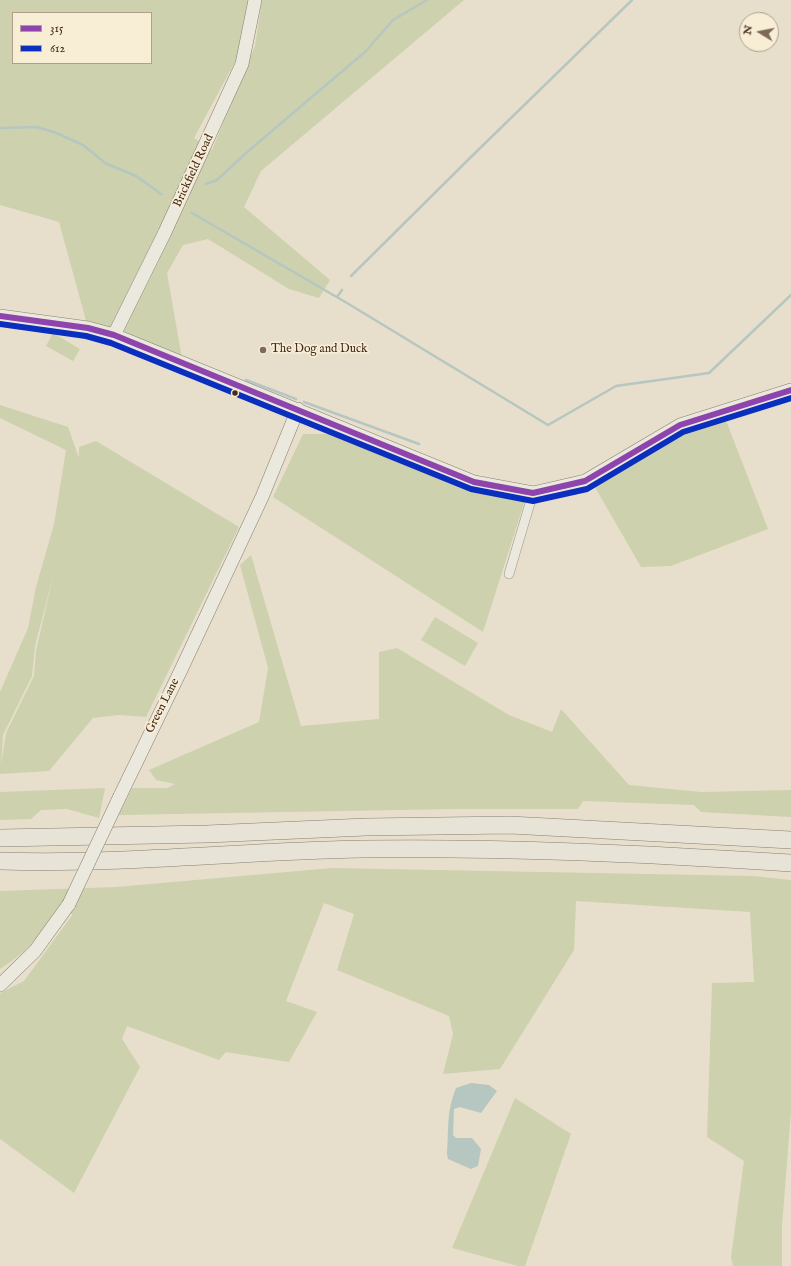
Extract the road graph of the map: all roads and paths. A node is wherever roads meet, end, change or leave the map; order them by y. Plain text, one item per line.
1 (255, 0) edge
2 (0, 316) edge
3 (114, 335) junction
4 (791, 390) edge
5 (298, 410) junction
6 (533, 493) junction
7 (509, 574) dead end
8 (0, 838) edge
9 (791, 840) edge
10 (0, 861) edge
11 (791, 863) edge
12 (0, 985) edge

1 - 3 street, Brickfield Road
2 - 3 street
3 - 5 street
4 - 6 street
5 - 6 street
5 - 12 street, Green Lane, bridge
6 - 7 street
8 - 9 highway
10 - 11 highway

